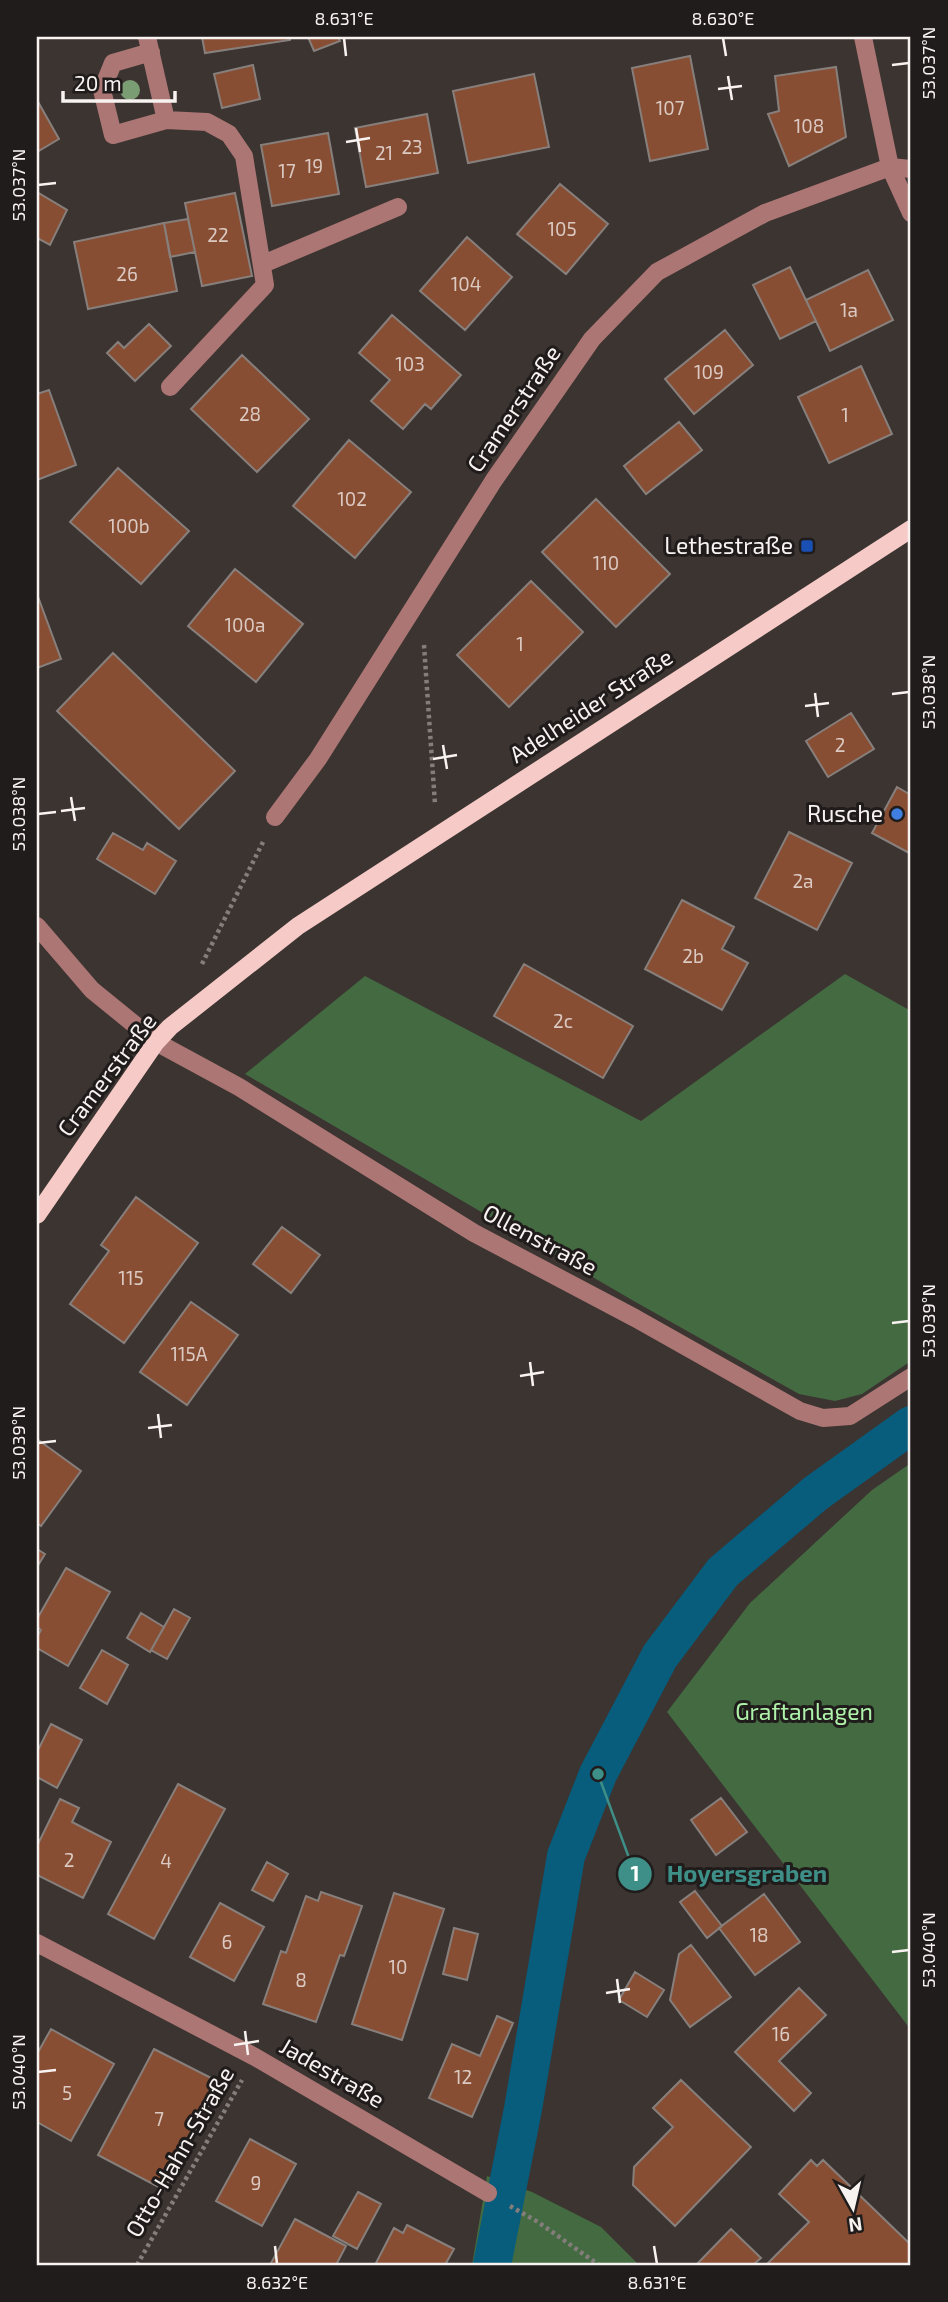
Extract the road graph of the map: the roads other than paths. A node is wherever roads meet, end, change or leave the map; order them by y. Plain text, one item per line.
1 (863, 37) edge
2 (149, 44) edge
3 (166, 120) junction
4 (890, 167) junction
5 (911, 169) edge
6 (398, 207) dead end
7 (911, 213) edge
8 (263, 264) junction
9 (170, 387) dead end
10 (911, 528) edge
11 (275, 817) road end
12 (37, 926) edge
13 (298, 926) joint
14 (156, 1042) junction
15 (37, 1215) edge
16 (911, 1377) edge
17 (37, 1943) edge
18 (488, 2193) dead end

1 - 4 street
2 - 3 street
2 - 3 street
3 - 8 street
4 - 5 street, Cramerstraße
4 - 7 street
4 - 11 street, Cramerstraße
6 - 8 street
8 - 9 street
10 - 13 main road, Adelheider Straße
12 - 14 street, Ollenstraße
13 - 14 main road, Cramerstraße
14 - 15 main road, Cramerstraße
14 - 16 street, Ollenstraße
17 - 18 street, Jadestraße

